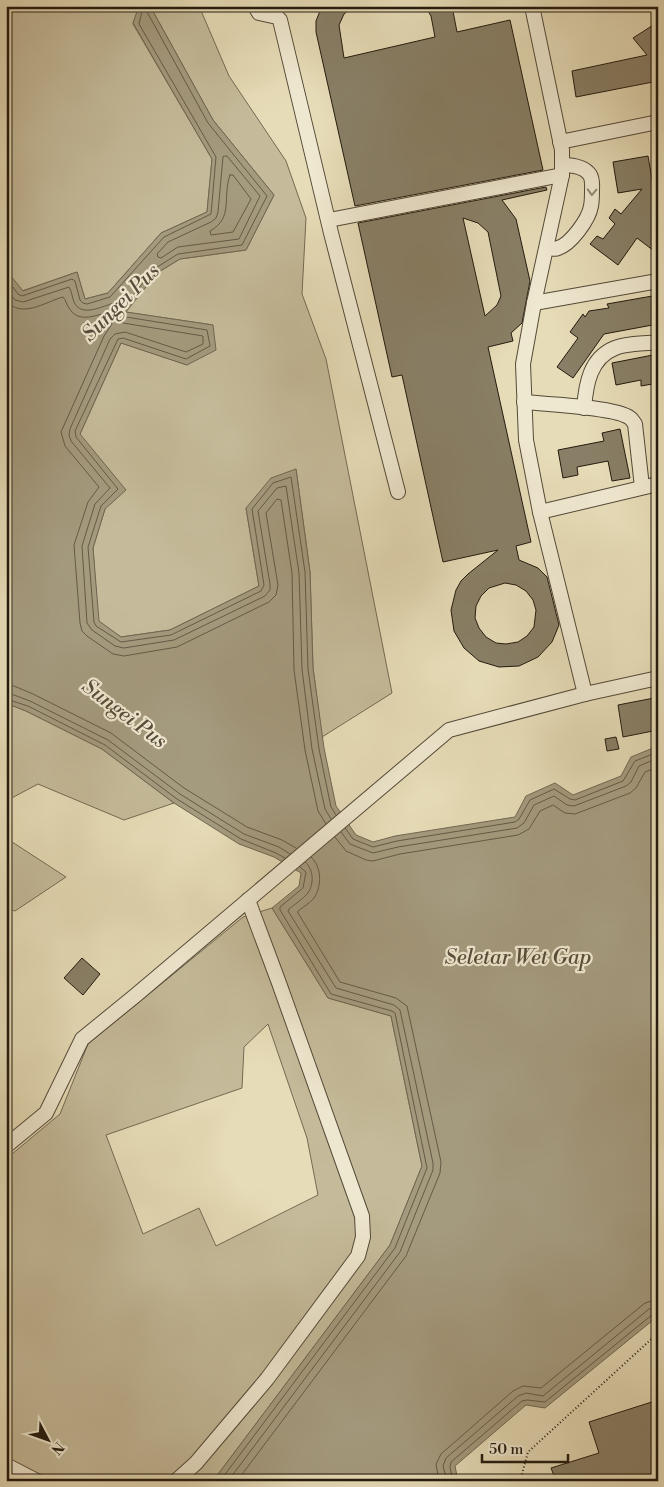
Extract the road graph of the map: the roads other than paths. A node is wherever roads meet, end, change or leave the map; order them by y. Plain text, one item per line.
1 (532, 6) edge
2 (256, 9) edge
3 (658, 122) edge
4 (560, 142) junction
5 (562, 170) junction
6 (328, 220) junction
7 (547, 246) junction
8 (658, 281) edge
9 (534, 303) junction
10 (658, 342) edge
11 (524, 402) junction
12 (584, 408) junction
13 (658, 484) edge
14 (642, 487) junction
15 (398, 492) dead end
16 (540, 512) junction
17 (658, 678) edge
18 (585, 694) junction
19 (248, 900) junction
20 (6, 1146) edge
21 (6, 1465) edge
22 (37, 1481) edge
23 (176, 1481) edge

1 - 4 lane
2 - 6 lane
3 - 4 lane
4 - 5 lane
5 - 6 lane
5 - 7 lane
5 -> 7 lane
6 - 15 lane
7 - 9 lane
8 - 9 lane
9 - 11 lane
10 - 12 lane
11 - 12 lane
11 - 16 lane
12 - 14 lane
13 - 14 lane
14 - 16 lane
16 - 18 lane
17 - 18 lane
18 - 19 lane
19 - 20 lane
19 - 23 lane
21 - 22 lane

